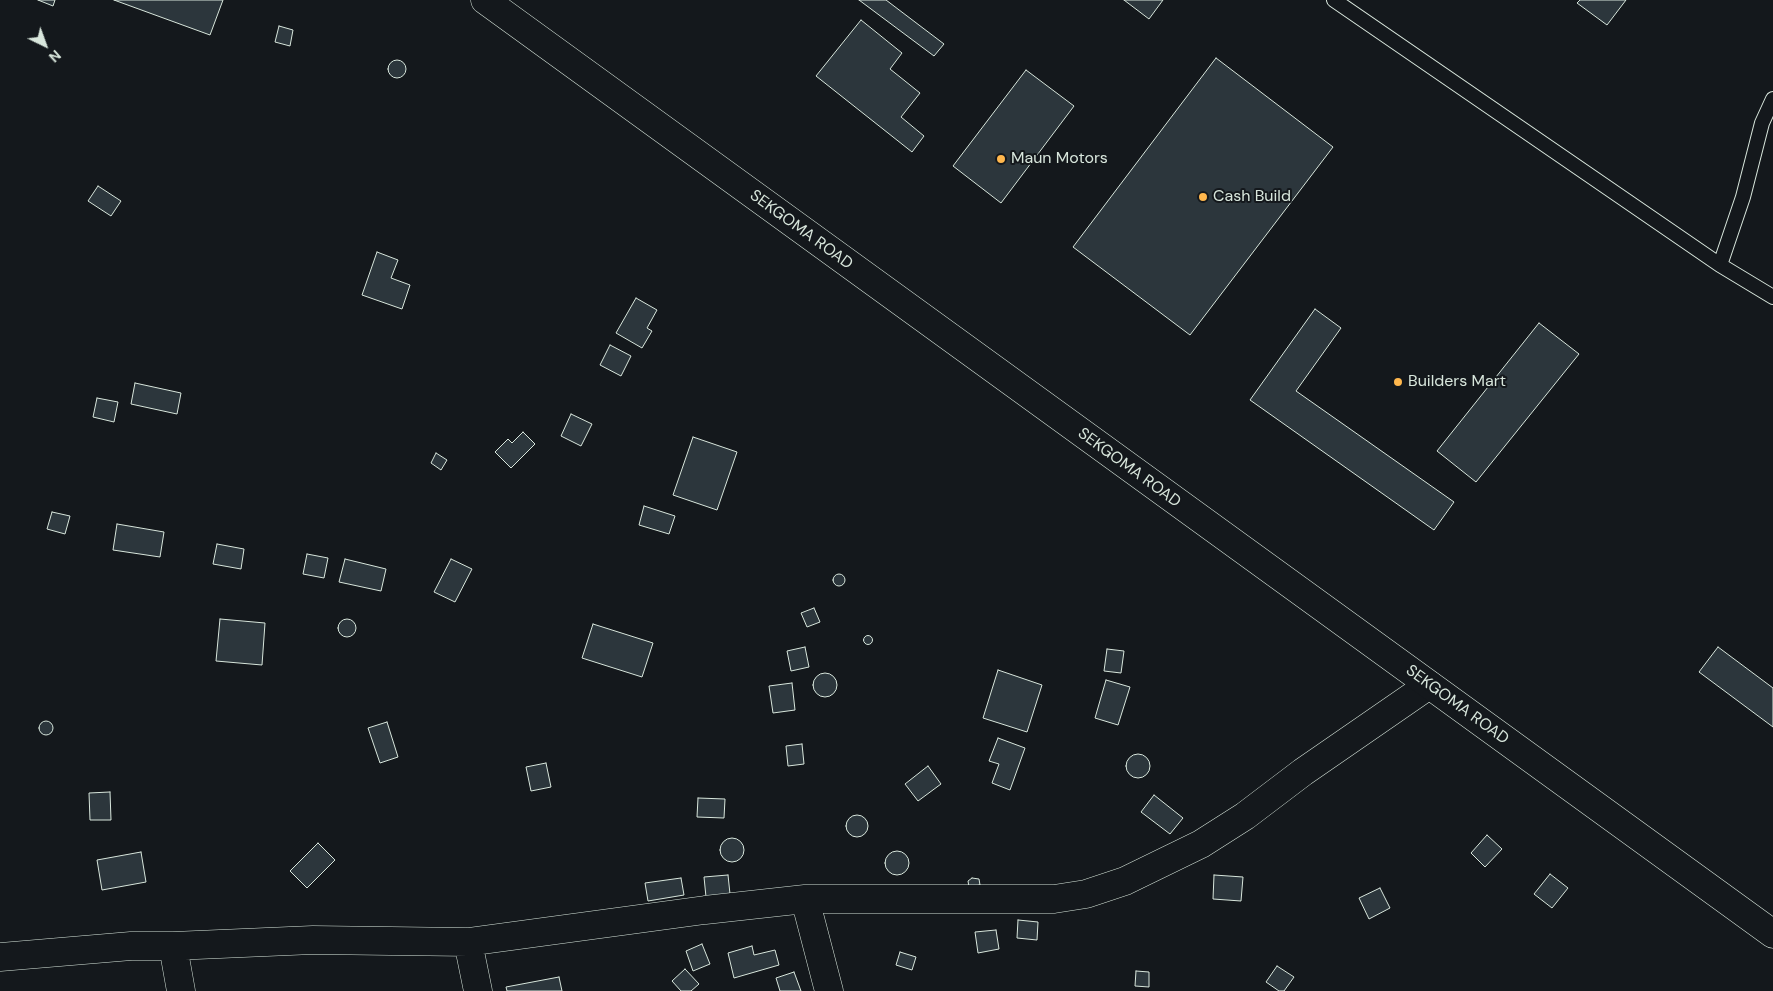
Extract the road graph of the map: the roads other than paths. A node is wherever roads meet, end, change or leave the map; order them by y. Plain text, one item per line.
1 (485, 0) edge
2 (499, 0) edge
3 (1334, 0) edge
4 (572, 64) junction
5 (1773, 99) edge
6 (1720, 265) junction
7 (1773, 297) edge
8 (1429, 685) junction
9 (805, 899) junction
10 (1773, 934) edge
11 (468, 942) junction
12 (173, 946) junction
13 (0, 958) edge
14 (182, 991) edge
15 (478, 991) edge
16 (828, 991) edge

1 - 4 main road, SEKGOMA ROAD
2 - 4 lane
3 - 6 lane
4 - 8 main road, SEKGOMA ROAD
5 - 6 lane
6 - 7 lane
8 - 9 main road
8 - 10 main road, SEKGOMA ROAD
9 - 11 main road
9 - 16 main road
11 - 12 main road
11 - 15 main road
12 - 13 main road
12 - 14 main road

